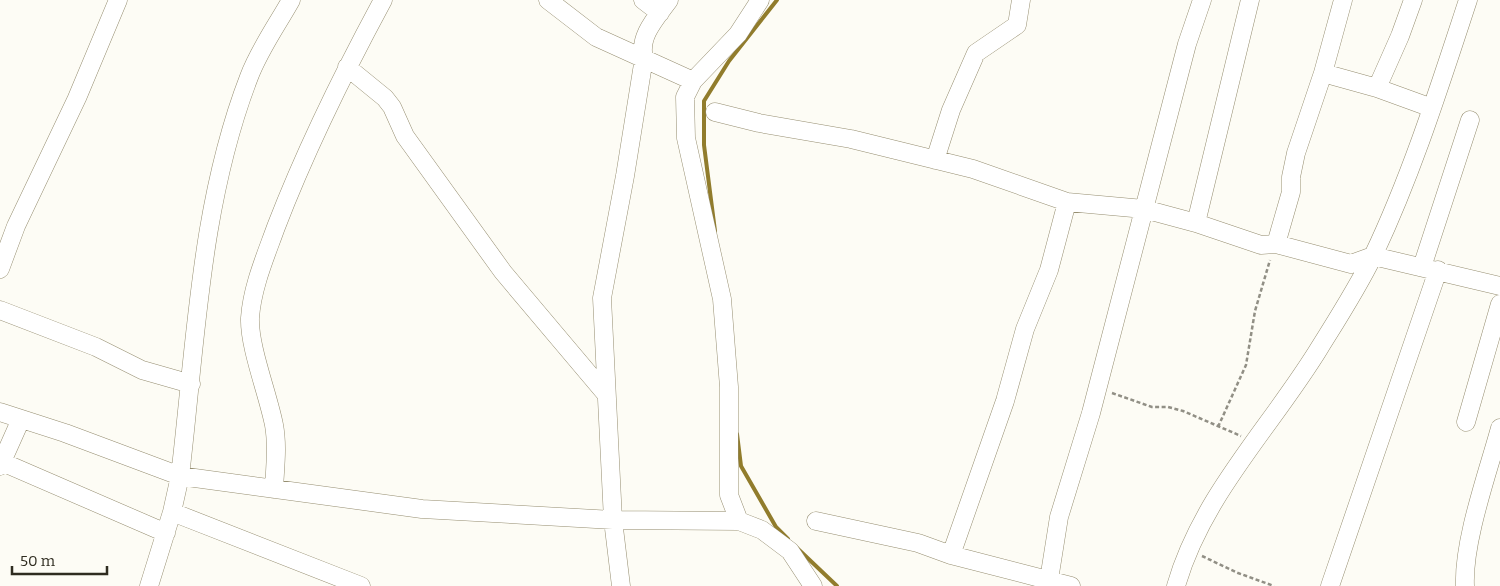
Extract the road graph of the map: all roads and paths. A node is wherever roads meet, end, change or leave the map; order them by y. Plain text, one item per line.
1 (118, 0) edge
2 (291, 0) edge
3 (383, 0) edge
4 (548, 0) edge
5 (644, 0) edge
6 (760, 0) edge
7 (1021, 0) edge
8 (1202, 0) edge
9 (1250, 0) edge
10 (1343, 0) edge
11 (1413, 0) edge
12 (1468, 0) edge
13 (665, 6) edge
14 (644, 58) junction
15 (347, 67) junction
16 (1323, 73) junction
17 (693, 80) junction
18 (1377, 88) junction
19 (1432, 108) junction
20 (714, 112) dead end
21 (1470, 120) dead end
22 (936, 160) junction
23 (1067, 202) junction
24 (1144, 209) junction
25 (1196, 222) junction
26 (1276, 244) junction
27 (1373, 256) junction
28 (1430, 268) junction
29 (0, 269) edge
30 (1500, 286) edge
31 (1500, 304) edge
32 (0, 310) edge
33 (191, 384) junction
34 (1096, 388) junction
35 (605, 393) junction
36 (0, 412) edge
37 (21, 419) junction
38 (1466, 422) dead end
39 (1218, 426) junction
40 (1500, 428) edge
41 (1255, 443) junction
42 (1, 464) edge
43 (180, 476) junction
44 (274, 489) junction
45 (172, 512) junction
46 (612, 520) junction
47 (739, 521) junction
48 (816, 521) dead end
49 (166, 533) junction
50 (1190, 550) junction
51 (951, 555) junction
52 (1048, 584) edge
53 (149, 586) edge
54 (361, 586) edge
55 (621, 586) edge
56 (813, 586) edge
57 (1071, 586) edge
58 (1176, 586) edge
59 (1274, 586) edge
60 (1330, 586) edge
61 (1465, 586) edge

1 - 29 street
2 - 33 street
3 - 15 street
4 - 14 street
5 - 13 street
6 - 17 street
7 - 22 street
8 - 24 street
9 - 25 street
10 - 16 street
11 - 18 street
12 - 19 street
13 - 14 street
14 - 17 street
14 - 35 street
15 - 35 street
15 - 44 street
16 - 18 street
16 - 26 street
17 - 47 street
18 - 19 street
19 - 27 street
20 - 22 street
21 - 28 street
22 - 23 street
23 - 24 street
23 - 51 street
24 - 25 street
24 - 34 street
25 - 26 street
26 - 27 street
26 - 39 path
27 - 28 street
27 - 41 street
28 - 30 street
28 - 60 street
31 - 38 street
32 - 33 street
33 - 43 street
34 - 39 path
34 - 52 street
35 - 46 street
36 - 37 street
37 - 42 street
37 - 43 street
39 - 41 path
40 - 61 street
41 - 50 street
42 - 49 street
43 - 44 street
43 - 45 street
44 - 46 street
45 - 49 street
45 - 54 street
46 - 47 street
46 - 55 street
47 - 56 street
48 - 51 street
49 - 53 street
50 - 58 street
50 - 59 path
51 - 52 street
52 - 57 street

